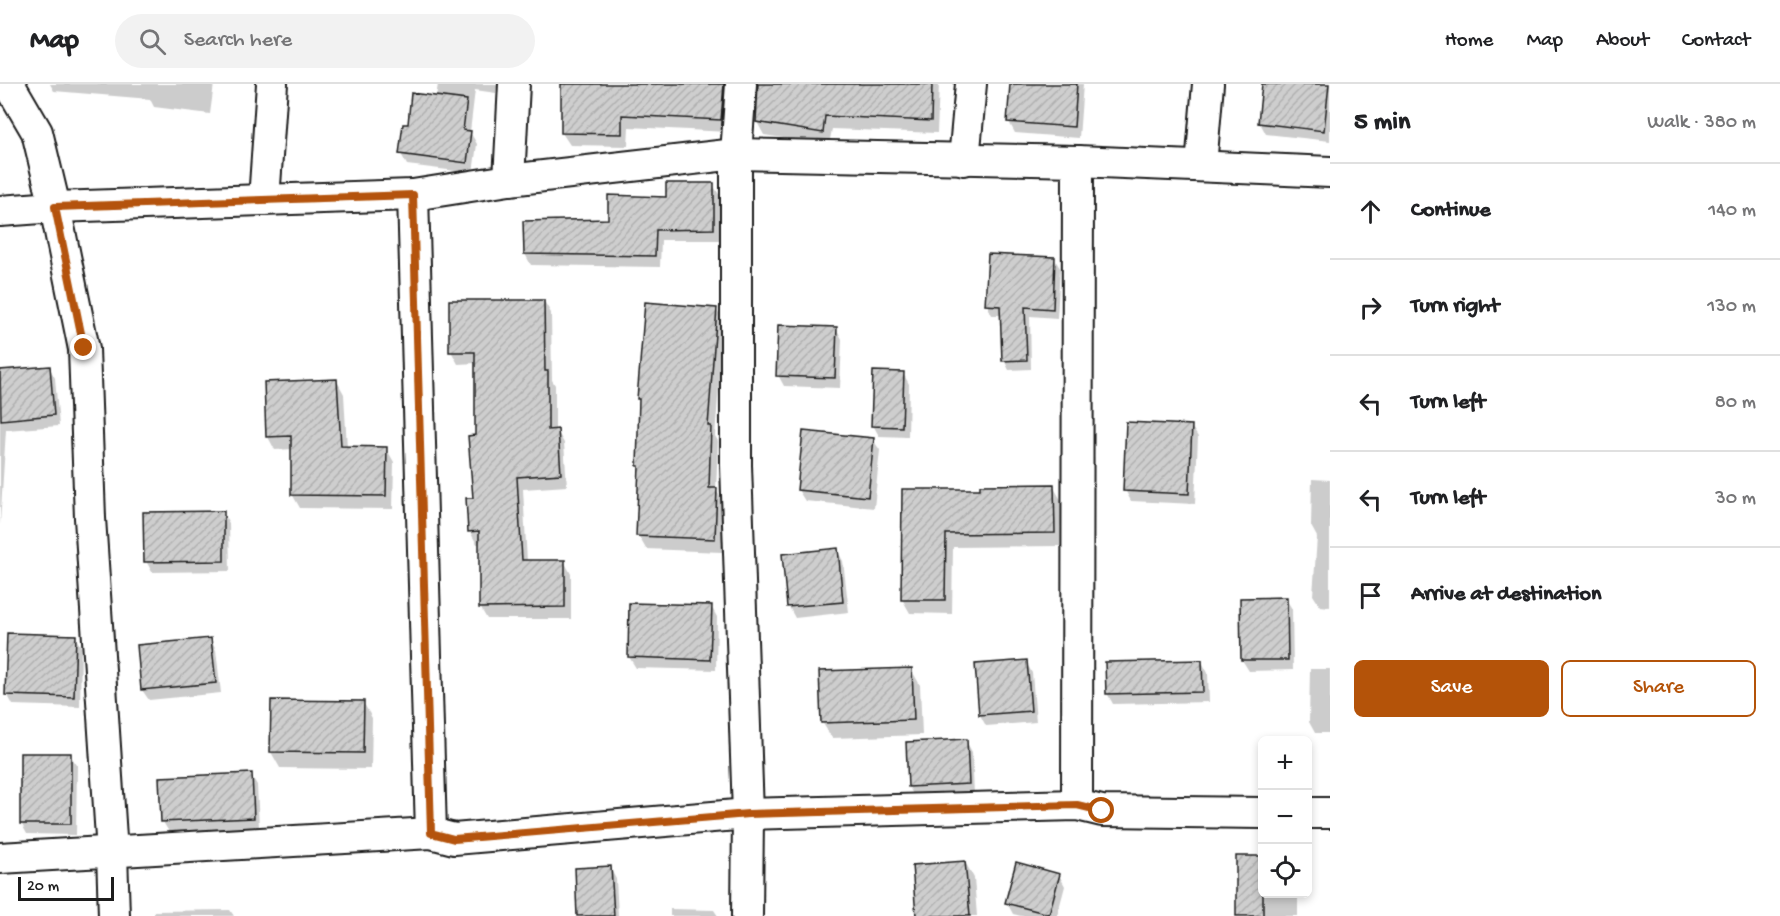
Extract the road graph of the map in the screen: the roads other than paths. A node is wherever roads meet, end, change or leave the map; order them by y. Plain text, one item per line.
1 (9, 84) edge
2 (272, 84) edge
3 (514, 84) edge
4 (741, 84) edge
5 (971, 84) edge
6 (1208, 84) edge
7 (736, 154) junction
8 (964, 160) junction
9 (1078, 161) junction
10 (1200, 166) junction
11 (1330, 172) edge
12 (509, 180) junction
13 (413, 195) junction
14 (264, 200) junction
15 (55, 207) junction
16 (0, 211) edge
17 (1077, 805) junction
18 (1258, 813) edge
19 (1312, 813) edge
20 (1330, 813) edge
21 (748, 814) junction
22 (431, 833) junction
23 (112, 853) junction
24 (0, 858) edge
25 (114, 916) edge
26 (747, 916) edge

1 - 15 street
2 - 14 street
3 - 12 street
4 - 7 street
5 - 8 street
6 - 10 street
7 - 8 street
7 - 12 street
7 - 21 street
8 - 9 street
9 - 10 street
9 - 17 street
10 - 11 street
12 - 13 street
13 - 14 street
13 - 22 street
14 - 15 street
15 - 16 street
15 - 23 street
17 - 18 street
17 - 21 street
19 - 20 street
21 - 22 street
21 - 26 street
22 - 23 street
23 - 24 street
23 - 25 street

